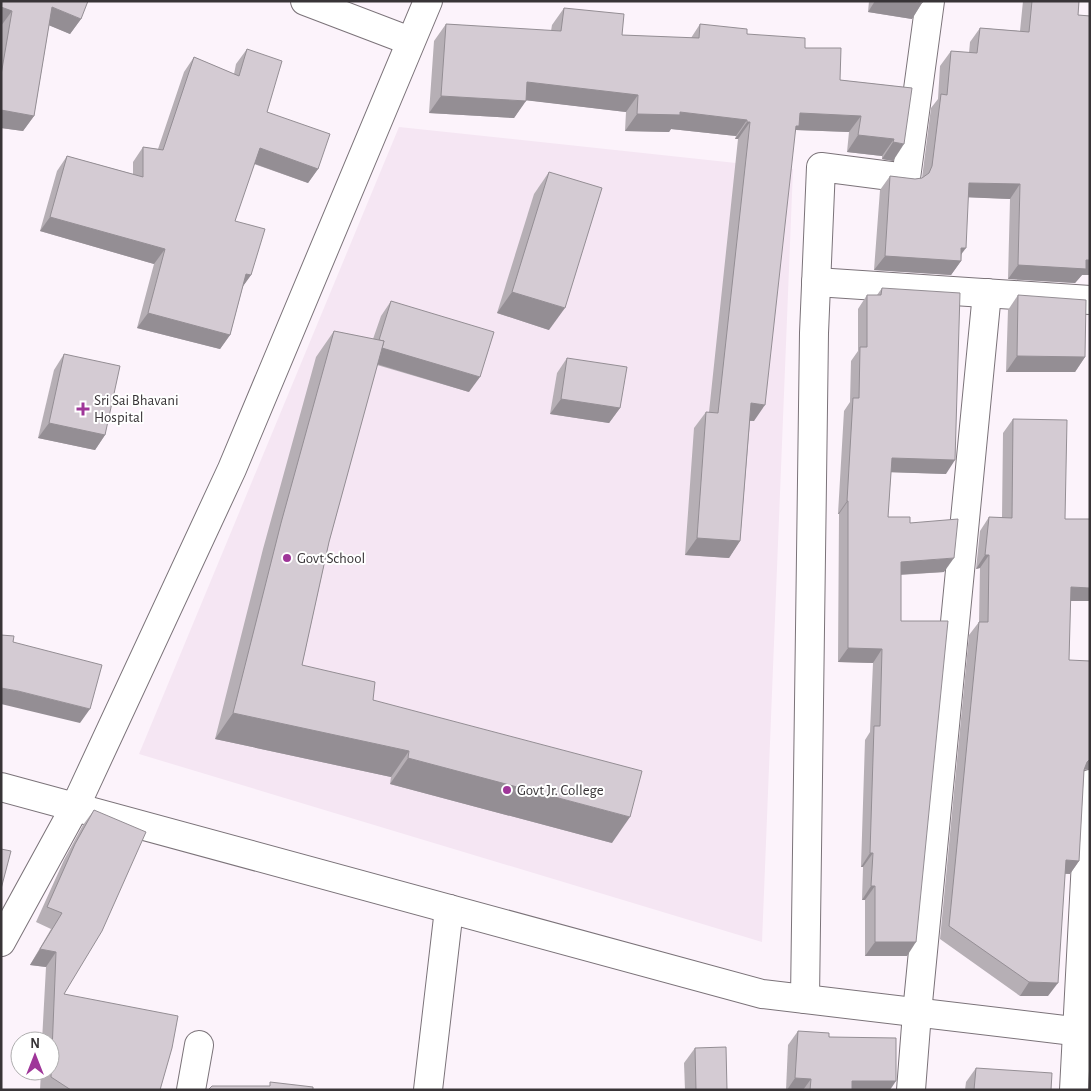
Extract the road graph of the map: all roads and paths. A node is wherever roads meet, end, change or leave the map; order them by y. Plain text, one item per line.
1 (305, 1) edge
2 (428, 1) edge
3 (930, 1) edge
4 (410, 40) junction
5 (816, 282) junction
6 (987, 293) junction
7 (1090, 300) edge
8 (1090, 784) edge
9 (1, 787) edge
10 (75, 807) junction
11 (449, 909) junction
12 (1, 942) edge
13 (805, 999) junction
14 (916, 1013) junction
15 (1083, 1032) edge
16 (199, 1045) dead end
17 (191, 1090) edge
18 (428, 1090) edge
19 (911, 1090) edge
20 (1074, 1090) edge

1 - 4 street
2 - 4 street
3 - 5 street
4 - 10 street
5 - 6 street
5 - 13 street
6 - 7 street
6 - 14 street
8 - 15 street
9 - 10 street
10 - 11 street
10 - 12 street
11 - 13 street
11 - 18 street
13 - 14 street
14 - 15 street
14 - 19 street
15 - 20 street
16 - 17 street

